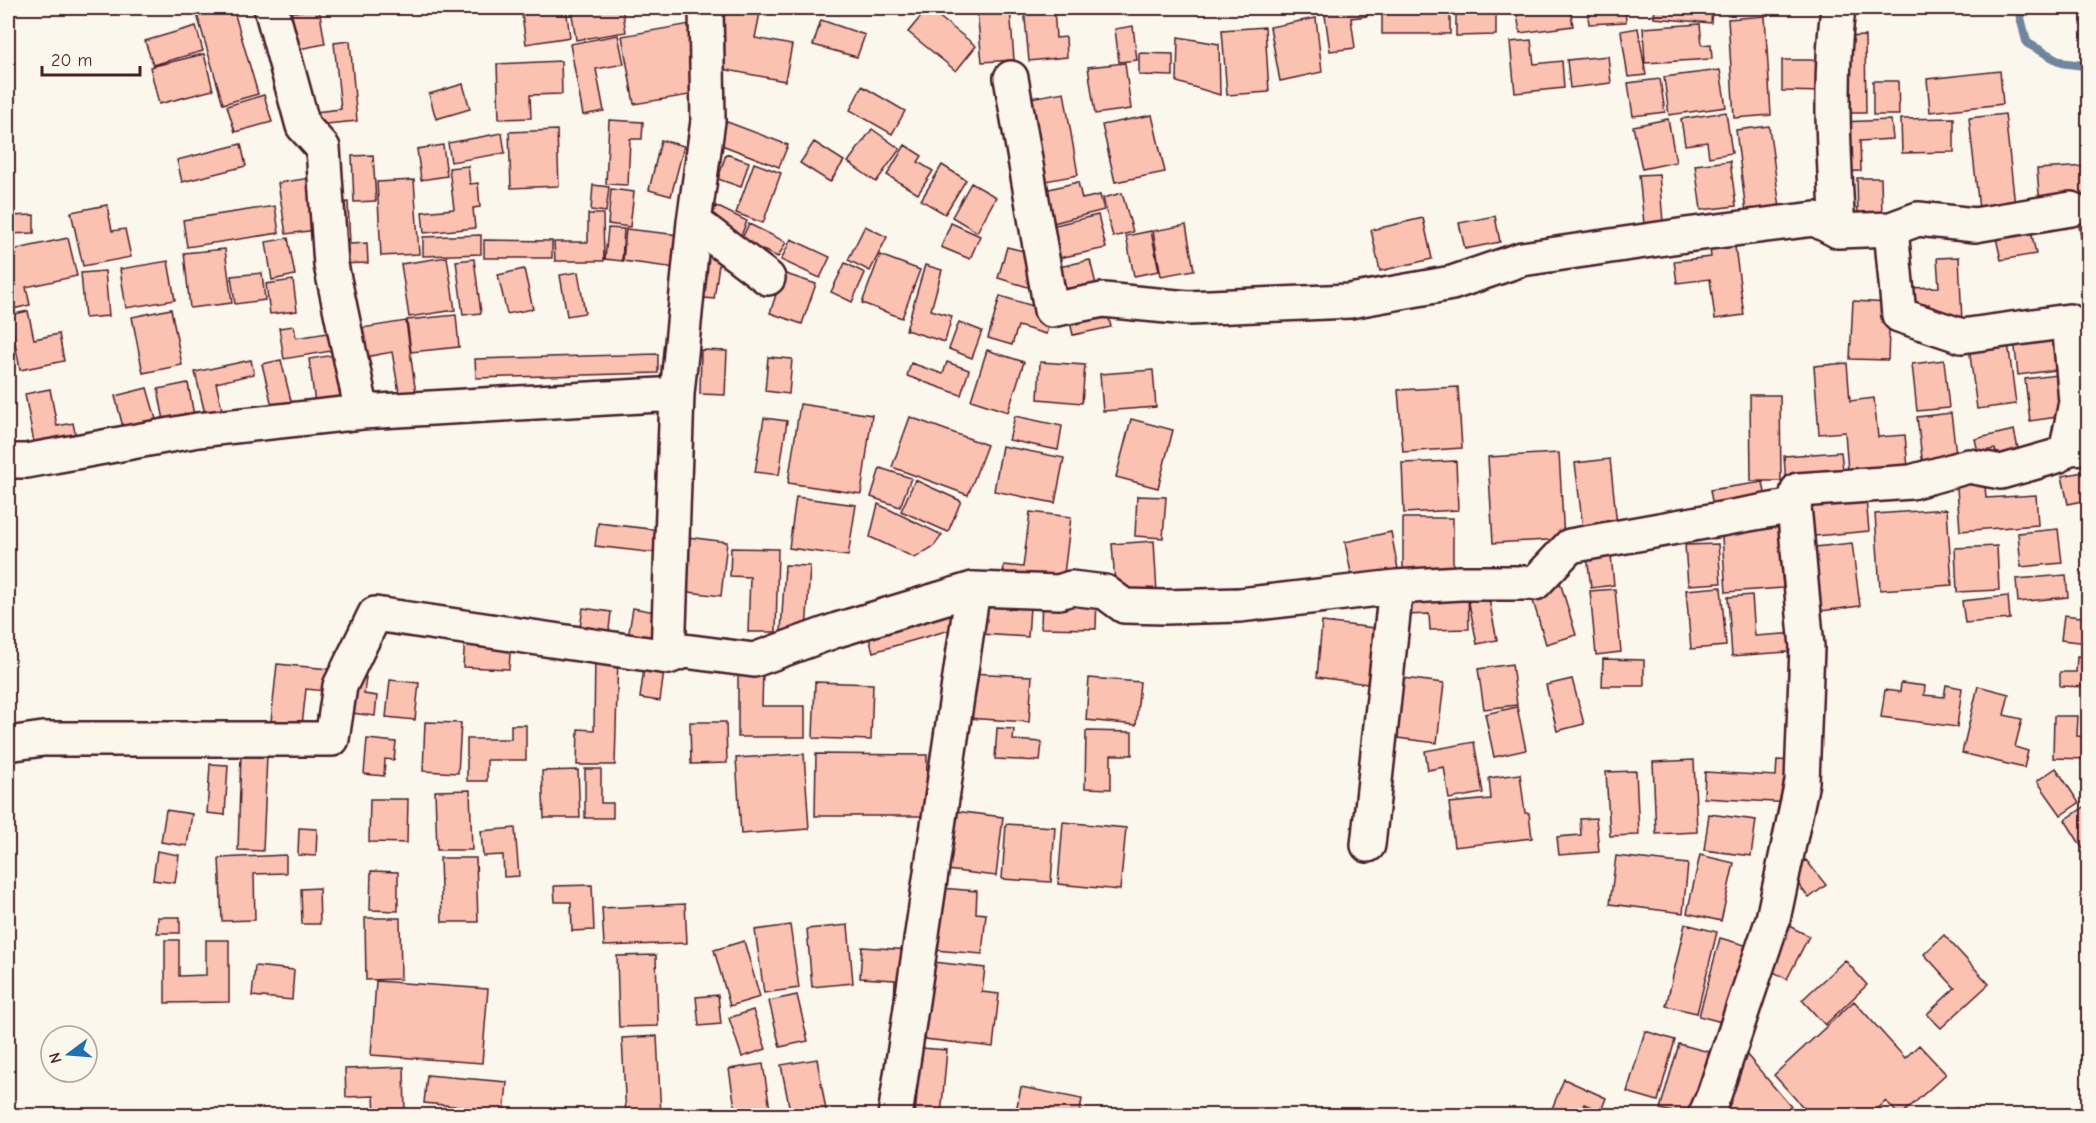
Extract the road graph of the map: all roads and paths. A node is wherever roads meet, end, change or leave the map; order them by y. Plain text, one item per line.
1 (271, 8) edge
2 (706, 8) edge
3 (1838, 8) edge
4 (1011, 78) dead end
5 (2071, 209) dead end
6 (694, 222) junction
7 (1891, 229) junction
8 (1838, 231) junction
9 (768, 278) dead end
10 (677, 394) junction
11 (362, 412) junction
12 (2078, 447) edge
13 (8, 460) edge
14 (1794, 506) junction
15 (1396, 587) junction
16 (973, 589) junction
17 (668, 657) junction
18 (8, 744) edge
19 (1368, 845) dead end
20 (895, 1116) edge
21 (1705, 1116) edge

1 - 11 street
2 - 6 street
3 - 8 street
4 - 8 street
5 - 7 street
6 - 9 street
6 - 10 street
7 - 8 street
7 - 12 street
10 - 11 street
10 - 17 street
11 - 13 street
12 - 14 street
14 - 15 street
14 - 21 street
15 - 16 street
15 - 19 street
16 - 17 street
16 - 20 street
17 - 18 street

